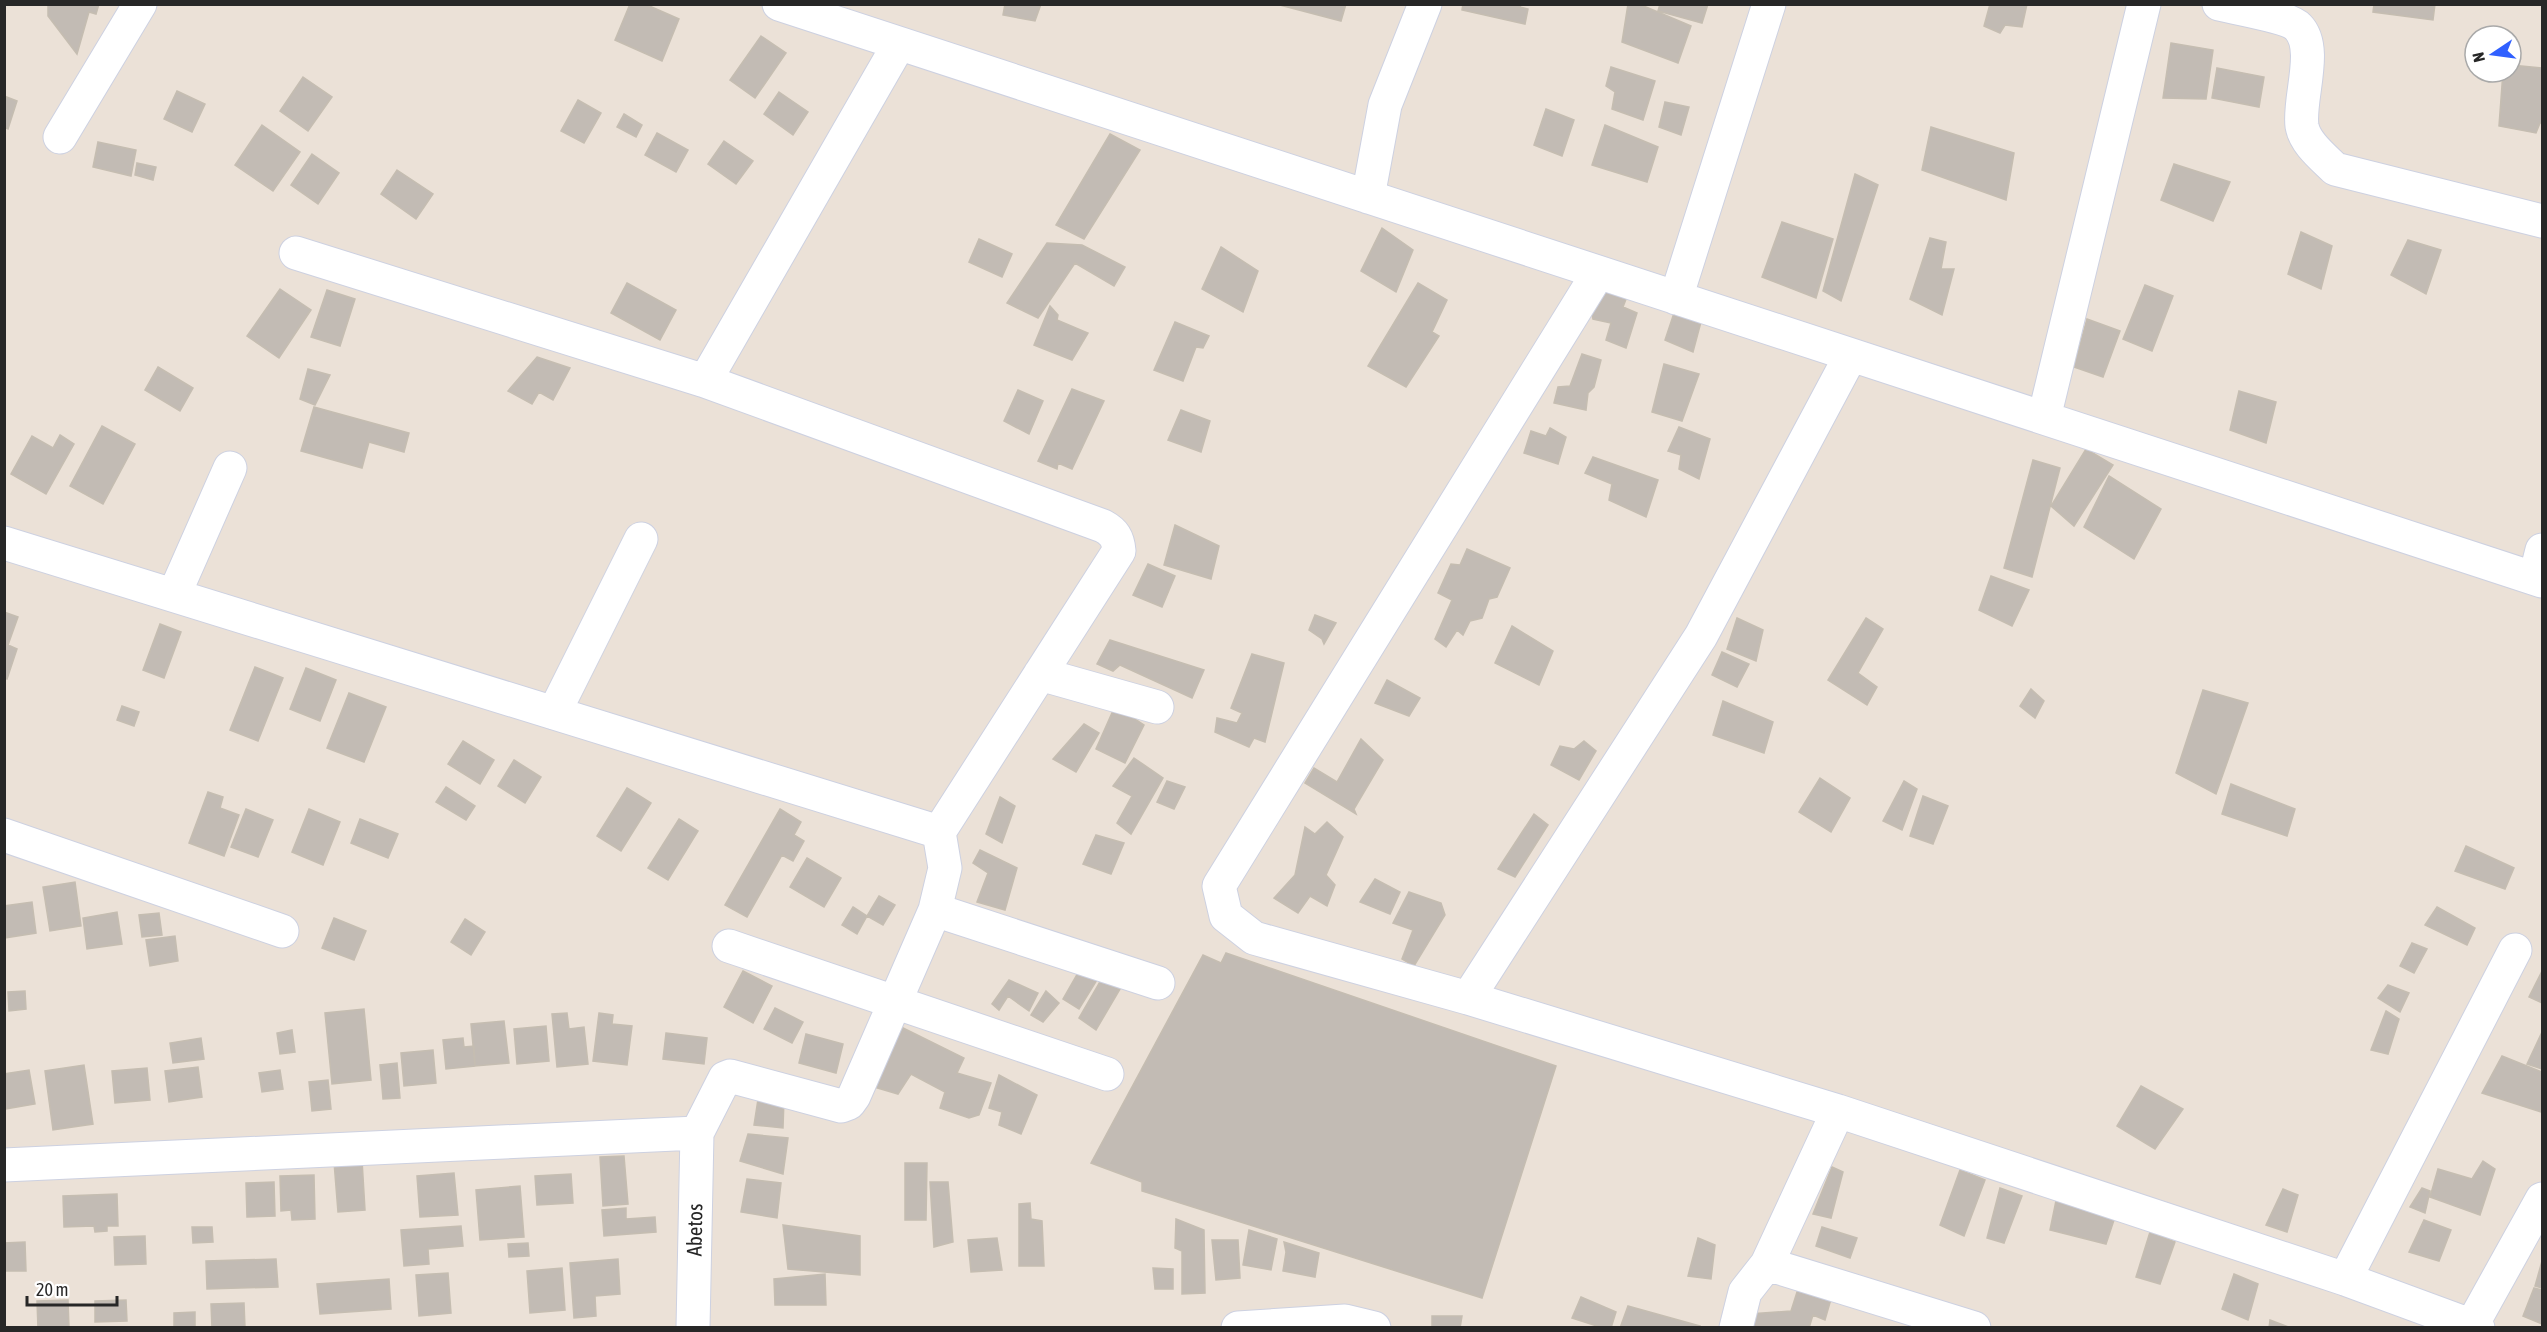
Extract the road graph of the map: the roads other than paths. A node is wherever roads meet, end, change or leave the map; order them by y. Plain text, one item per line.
1 (140, 4) edge
2 (779, 4) edge
3 (1425, 4) edge
4 (1769, 4) edge
5 (2144, 4) edge
6 (2219, 4) edge
7 (899, 44) junction
8 (60, 137) dead end
9 (1368, 197) junction
10 (2542, 222) edge
11 (296, 253) dead end
12 (1598, 273) junction
13 (1676, 298) junction
14 (1851, 355) junction
15 (705, 381) junction
16 (2044, 418) junction
17 (231, 468) dead end
18 (641, 539) dead end
19 (4, 543) edge
20 (2540, 570) edge
21 (174, 595) junction
22 (1040, 674) junction
23 (1157, 707) dead end
24 (554, 713) junction
25 (939, 832) junction
26 (4, 835) edge
27 (935, 910) junction
28 (282, 931) dead end
29 (729, 946) dead end
30 (2515, 950) dead end
31 (1158, 983) dead end
32 (1468, 998) junction
33 (895, 1003) junction
34 (1107, 1074) dead end
35 (1838, 1111) junction
36 (697, 1133) junction
37 (4, 1165) edge
38 (2542, 1199) edge
39 (1767, 1264) junction
40 (2345, 1279) junction
41 (2475, 1326) edge
42 (693, 1328) edge
43 (1238, 1328) edge
44 (1374, 1328) edge
45 (1736, 1328) edge
46 (1974, 1328) edge

1 - 8 street
2 - 7 street
3 - 9 street
4 - 13 street
5 - 16 street
6 - 10 street
7 - 9 street
7 - 15 street
9 - 12 street
11 - 15 street
12 - 13 street
12 - 32 street
13 - 14 street
14 - 16 street
14 - 32 street
15 - 22 street
16 - 20 street
17 - 21 street
18 - 24 street
19 - 21 street
21 - 24 street
22 - 23 street
22 - 25 street
24 - 25 street
25 - 27 street
26 - 28 street
27 - 31 street
27 - 33 street
29 - 33 street
30 - 40 street
32 - 35 street
33 - 34 street
33 - 36 street
35 - 39 street
35 - 40 street
36 - 37 street
36 - 42 street, Abetos
38 - 41 street
39 - 45 street
39 - 46 street
40 - 41 street
43 - 44 street

